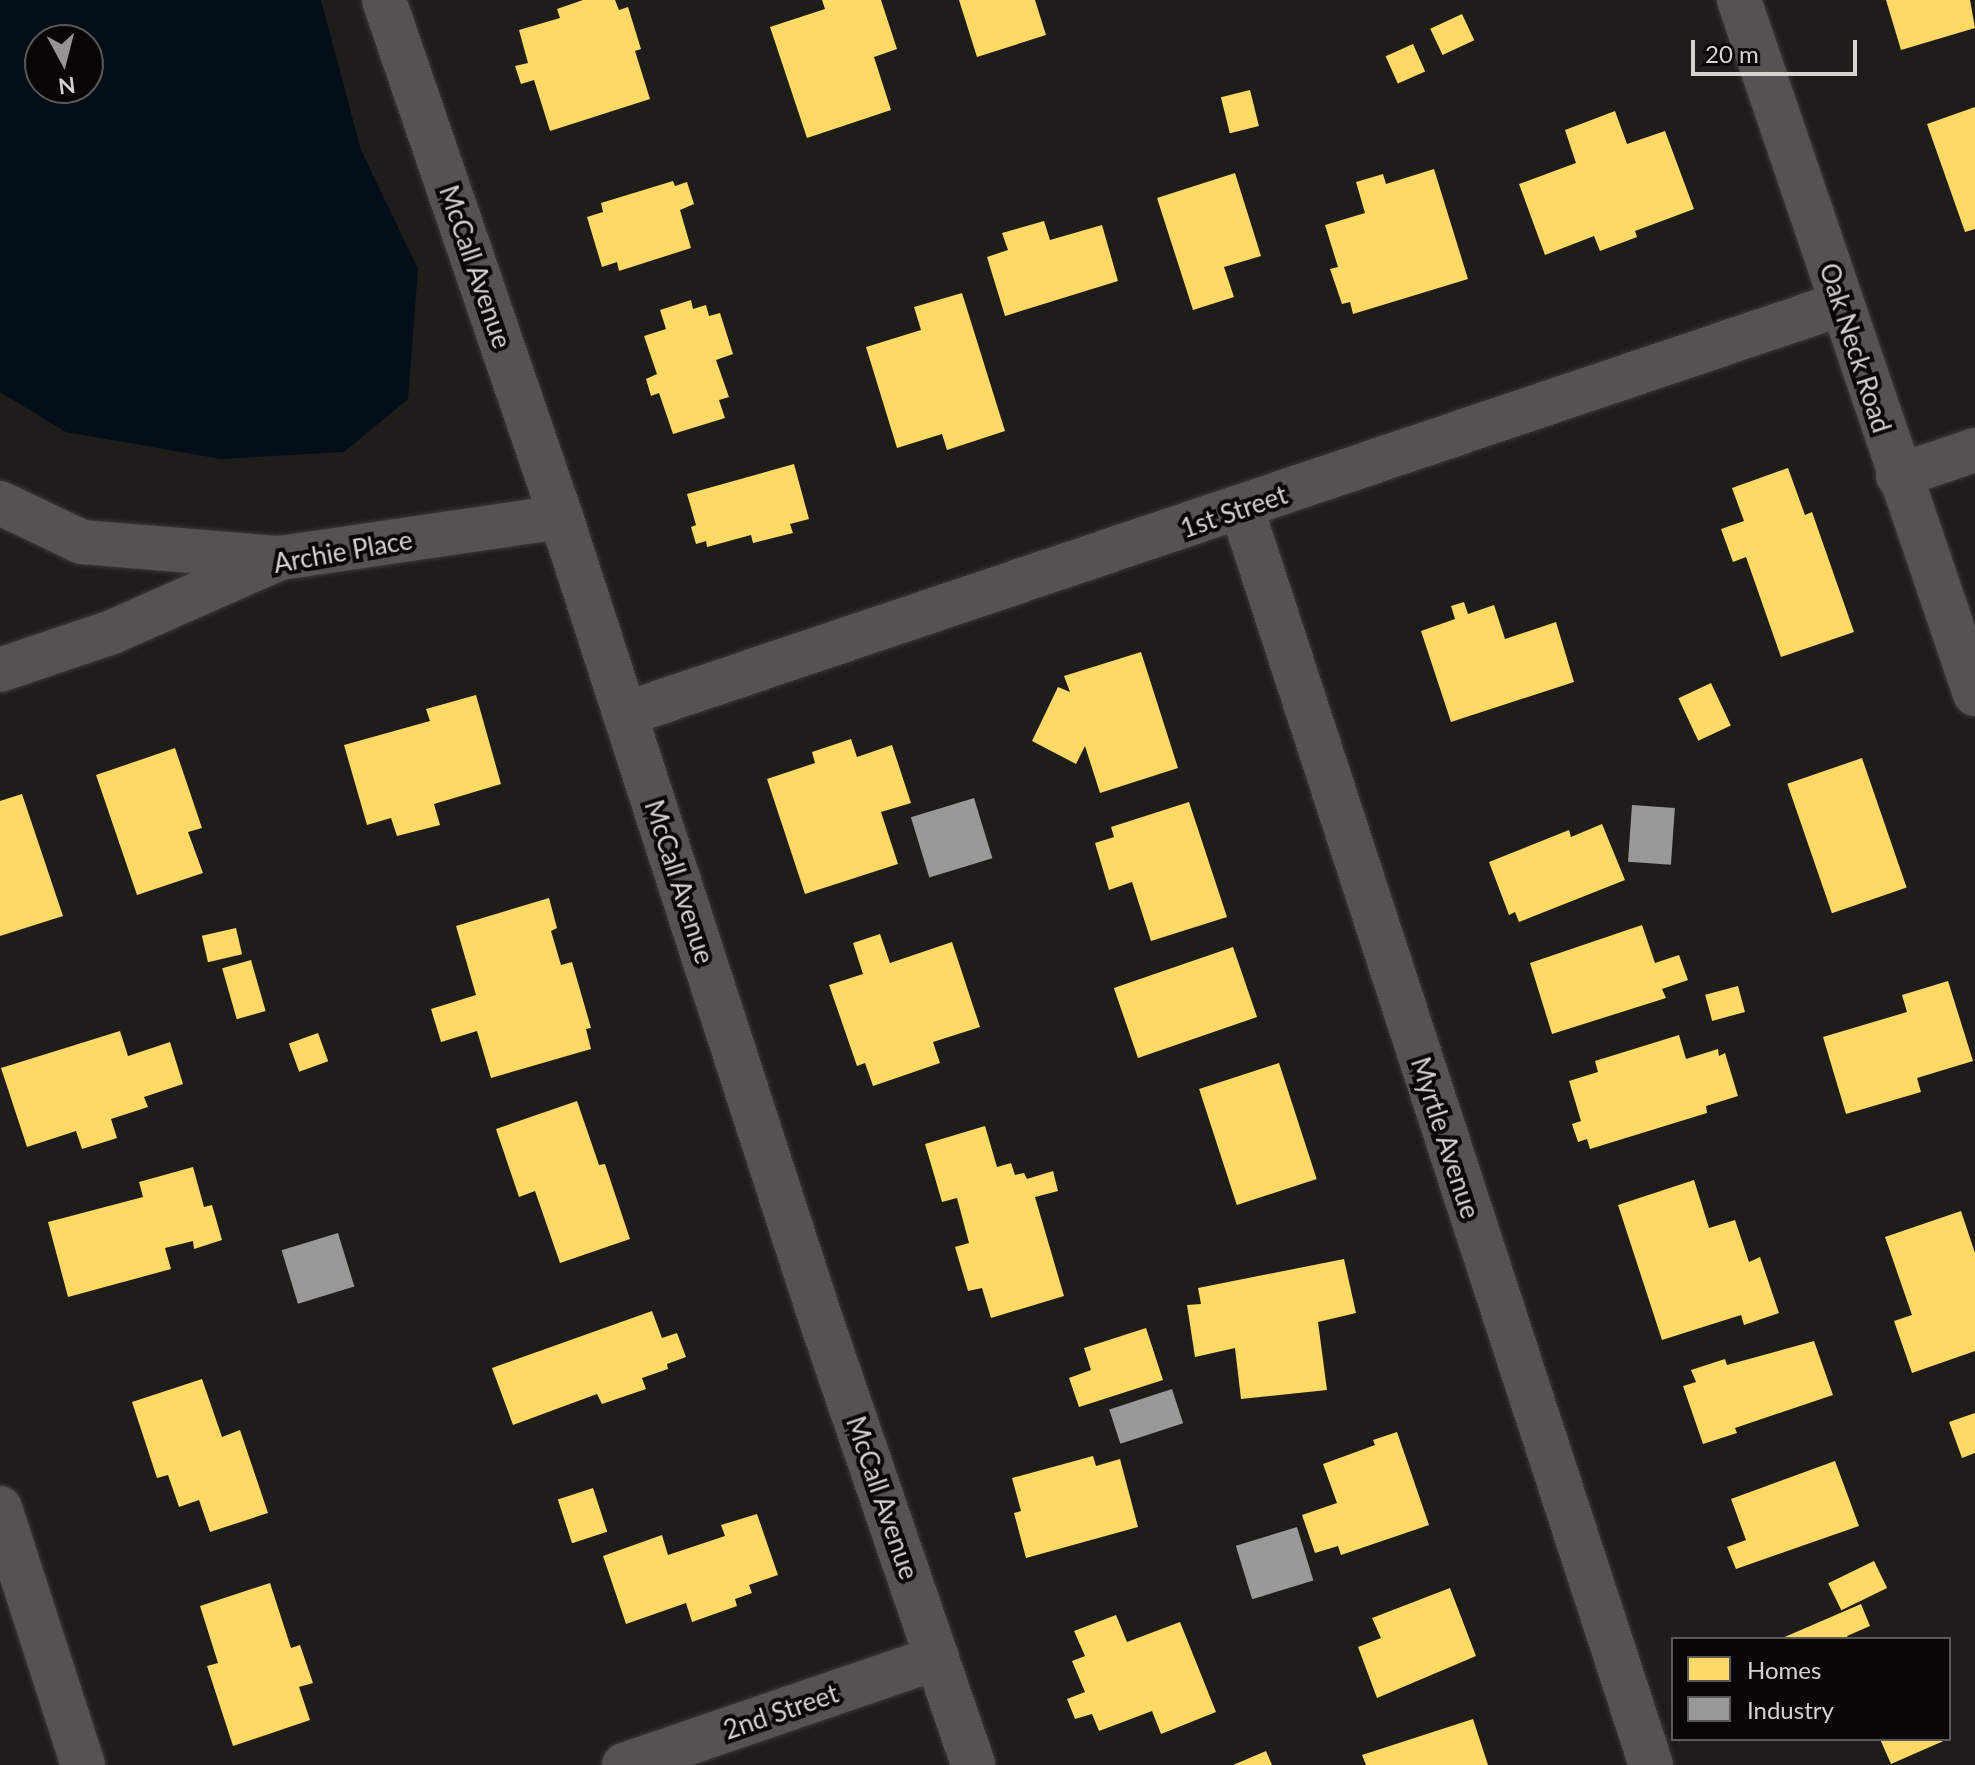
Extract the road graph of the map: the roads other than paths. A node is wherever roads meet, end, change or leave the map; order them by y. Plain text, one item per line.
1 (384, 0) edge
2 (1739, 0) edge
3 (1841, 304) junction
4 (1975, 450) edge
5 (1898, 476) junction
6 (0, 503) edge
7 (1242, 509) junction
8 (561, 517) junction
9 (280, 558) junction
10 (0, 670) edge
11 (1975, 694) edge
12 (625, 714) junction
13 (0, 1508) edge
14 (937, 1658) junction
15 (83, 1765) edge
16 (624, 1765) edge
17 (973, 1765) edge
18 (1651, 1765) edge

1 - 8 street, McCall Avenue
2 - 3 street, Oak Neck Road
3 - 5 street, Oak Neck Road
3 - 7 street, 1st Street
4 - 5 street
5 - 11 street, Oak Neck Road
6 - 9 street
7 - 12 street, 1st Street
7 - 18 street, Myrtle Avenue
8 - 9 street, Archie Place
8 - 12 street, McCall Avenue
9 - 10 street, Archie Place
12 - 14 street, McCall Avenue
13 - 15 street
14 - 16 street, 2nd Street
14 - 17 street, McCall Avenue

